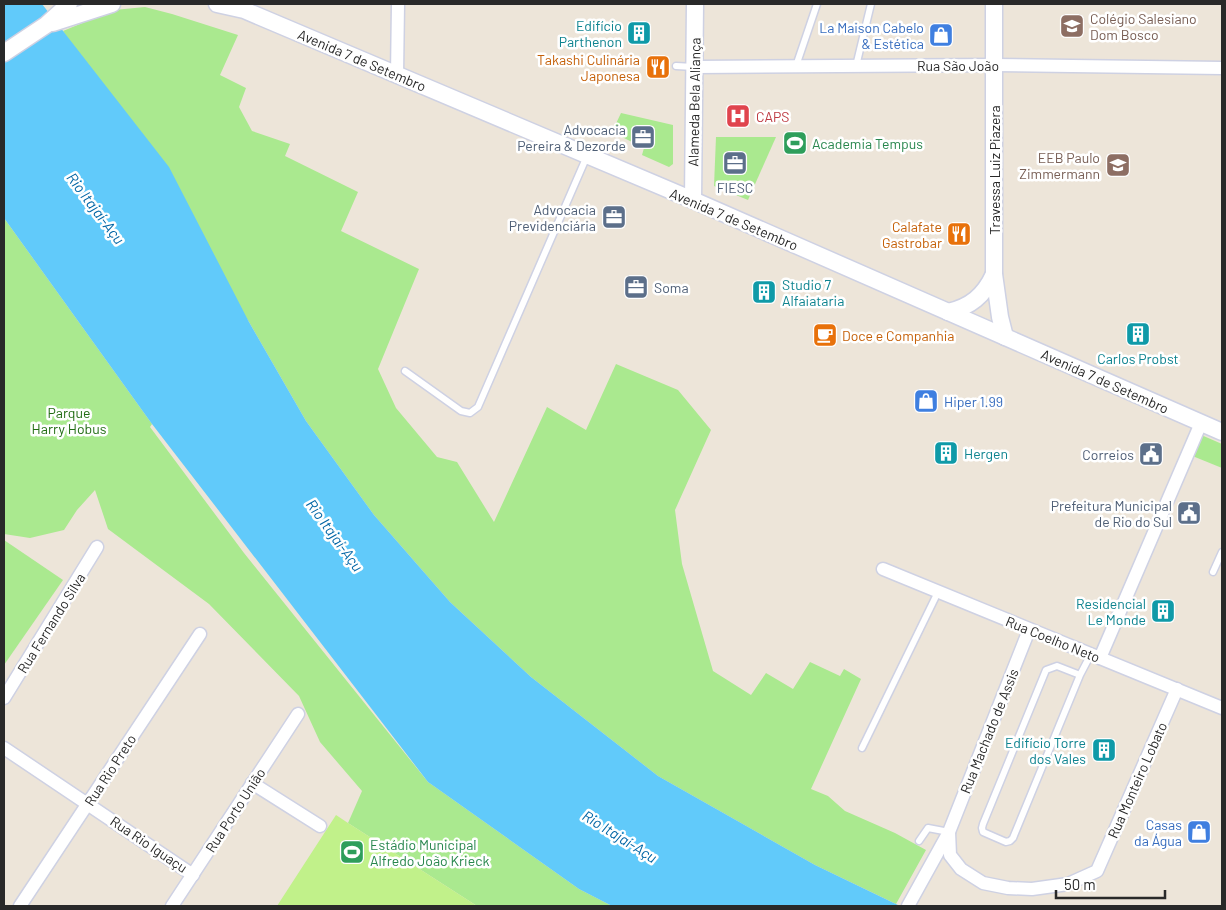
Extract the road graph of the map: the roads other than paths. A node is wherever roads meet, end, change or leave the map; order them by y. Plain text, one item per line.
1 (69, 4) edge
2 (112, 4) edge
3 (217, 4) edge
4 (398, 4) edge
5 (695, 4) edge
6 (817, 4) edge
7 (871, 4) edge
8 (994, 4) edge
9 (241, 7) edge
10 (46, 25) junction
11 (4, 53) edge
12 (993, 65) junction
13 (676, 66) dead end
14 (796, 66) junction
15 (856, 66) junction
16 (695, 67) junction
17 (1222, 68) edge
18 (397, 75) junction
19 (587, 156) junction
20 (693, 200) junction
21 (994, 274) junction
22 (948, 312) junction
23 (1005, 337) junction
24 (405, 371) dead end
25 (1201, 423) junction
26 (1222, 432) edge
27 (97, 547) dead end
28 (1222, 552) edge
29 (883, 569) dead end
30 (1213, 572) dead end
31 (938, 592) junction
32 (1029, 630) junction
33 (200, 634) dead end
34 (1096, 656) junction
35 (1080, 676) junction
36 (1177, 689) junction
37 (4, 698) edge
38 (1222, 708) edge
39 (298, 714) dead end
40 (4, 748) edge
41 (862, 748) dead end
42 (252, 783) junction
43 (88, 803) junction
44 (320, 826) dead end
45 (949, 832) junction
46 (919, 841) dead end
47 (193, 875) junction
48 (20, 906) edge
49 (172, 906) edge
50 (908, 906) edge

1 - 10 street
2 - 10 street
3 - 9 street, Avenida 7 de Setembro
4 - 18 street
5 - 16 street, Alameda Bela Aliança
6 - 14 lane
7 - 15 lane
8 - 12 street, Travessa Luiz Piazera
9 - 18 street, Avenida 7 de Setembro
10 - 11 street
12 - 15 street, Rua São João
12 - 17 street, Rua São João
12 - 21 street, Travessa Luiz Piazera
13 - 16 lane
14 - 15 street, Rua São João
14 - 16 street, Rua São João
16 - 20 street, Alameda Bela Aliança
18 - 19 street, Avenida 7 de Setembro
19 - 20 street, Avenida 7 de Setembro
19 - 24 lane
20 - 22 street, Avenida 7 de Setembro
21 - 22 street
21 - 23 street, Travessa Luiz Piazera
22 - 23 street, Avenida 7 de Setembro
23 - 25 street, Avenida 7 de Setembro
25 - 26 street, Avenida 7 de Setembro
25 - 34 street
27 - 37 street, Rua Fernando Silva
28 - 30 lane
29 - 31 street, Rua Coelho Neto
31 - 32 street, Rua Coelho Neto
31 - 41 lane
32 - 34 street, Rua Coelho Neto
32 - 45 street, Rua Machado de Assis
33 - 43 street, Rua Rio Preto
34 - 35 lane
34 - 36 street, Rua Coelho Neto
35 - 35 lane
36 - 38 street, Rua Coelho Neto
36 - 45 street, Rua Monteiro Lobato
39 - 42 street, Rua Porto União
40 - 43 street, Rua Rio Iguaçu
42 - 44 street
42 - 47 street, Rua Porto União
43 - 47 street, Rua Rio Iguaçu
43 - 48 street, Rua Rio Preto
45 - 46 lane
45 - 50 street, Rua Machado de Assis
47 - 49 street, Rua Porto União

